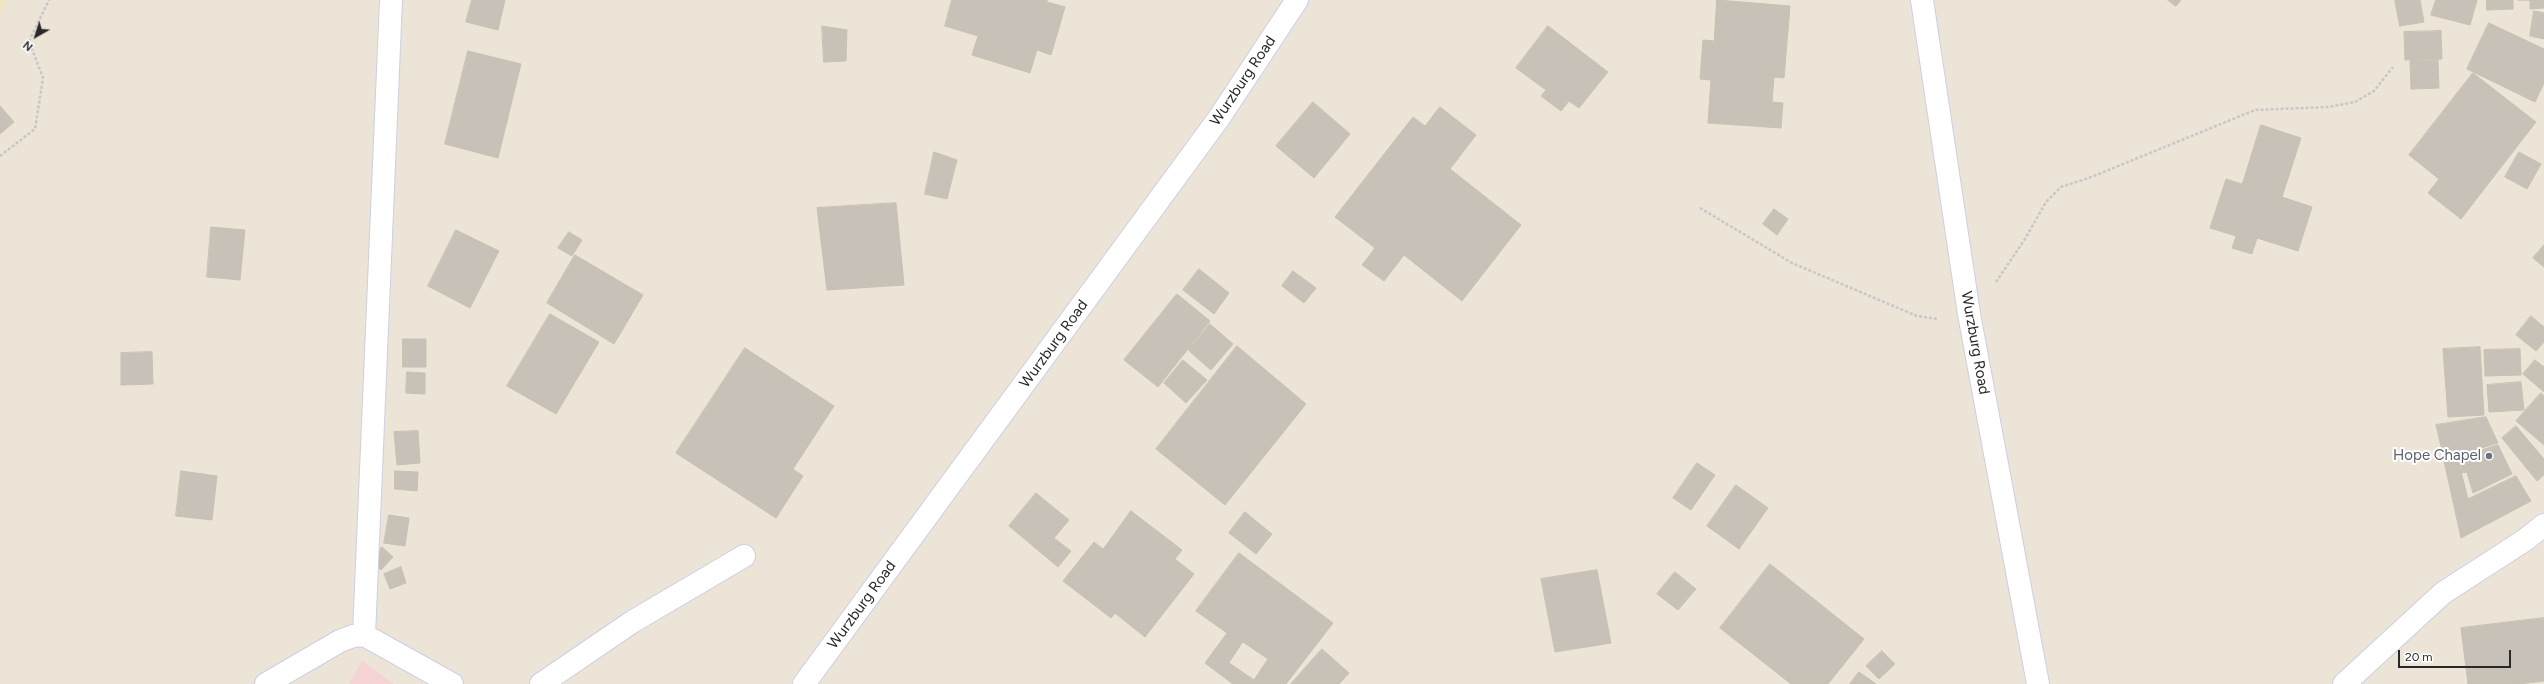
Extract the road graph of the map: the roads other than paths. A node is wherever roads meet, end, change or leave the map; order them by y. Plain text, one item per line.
1 (391, 0) edge
2 (1297, 0) edge
3 (1922, 0) edge
4 (2544, 525) edge
5 (744, 556) dead end
6 (364, 635) junction
7 (266, 684) edge
8 (452, 684) edge
9 (541, 684) edge
10 (804, 684) edge
11 (2038, 684) edge
12 (2344, 684) edge

1 - 6 street
2 - 10 street, Wurzburg Road
3 - 11 street, Wurzburg Road
4 - 12 street
5 - 9 street
6 - 7 street
6 - 8 street

